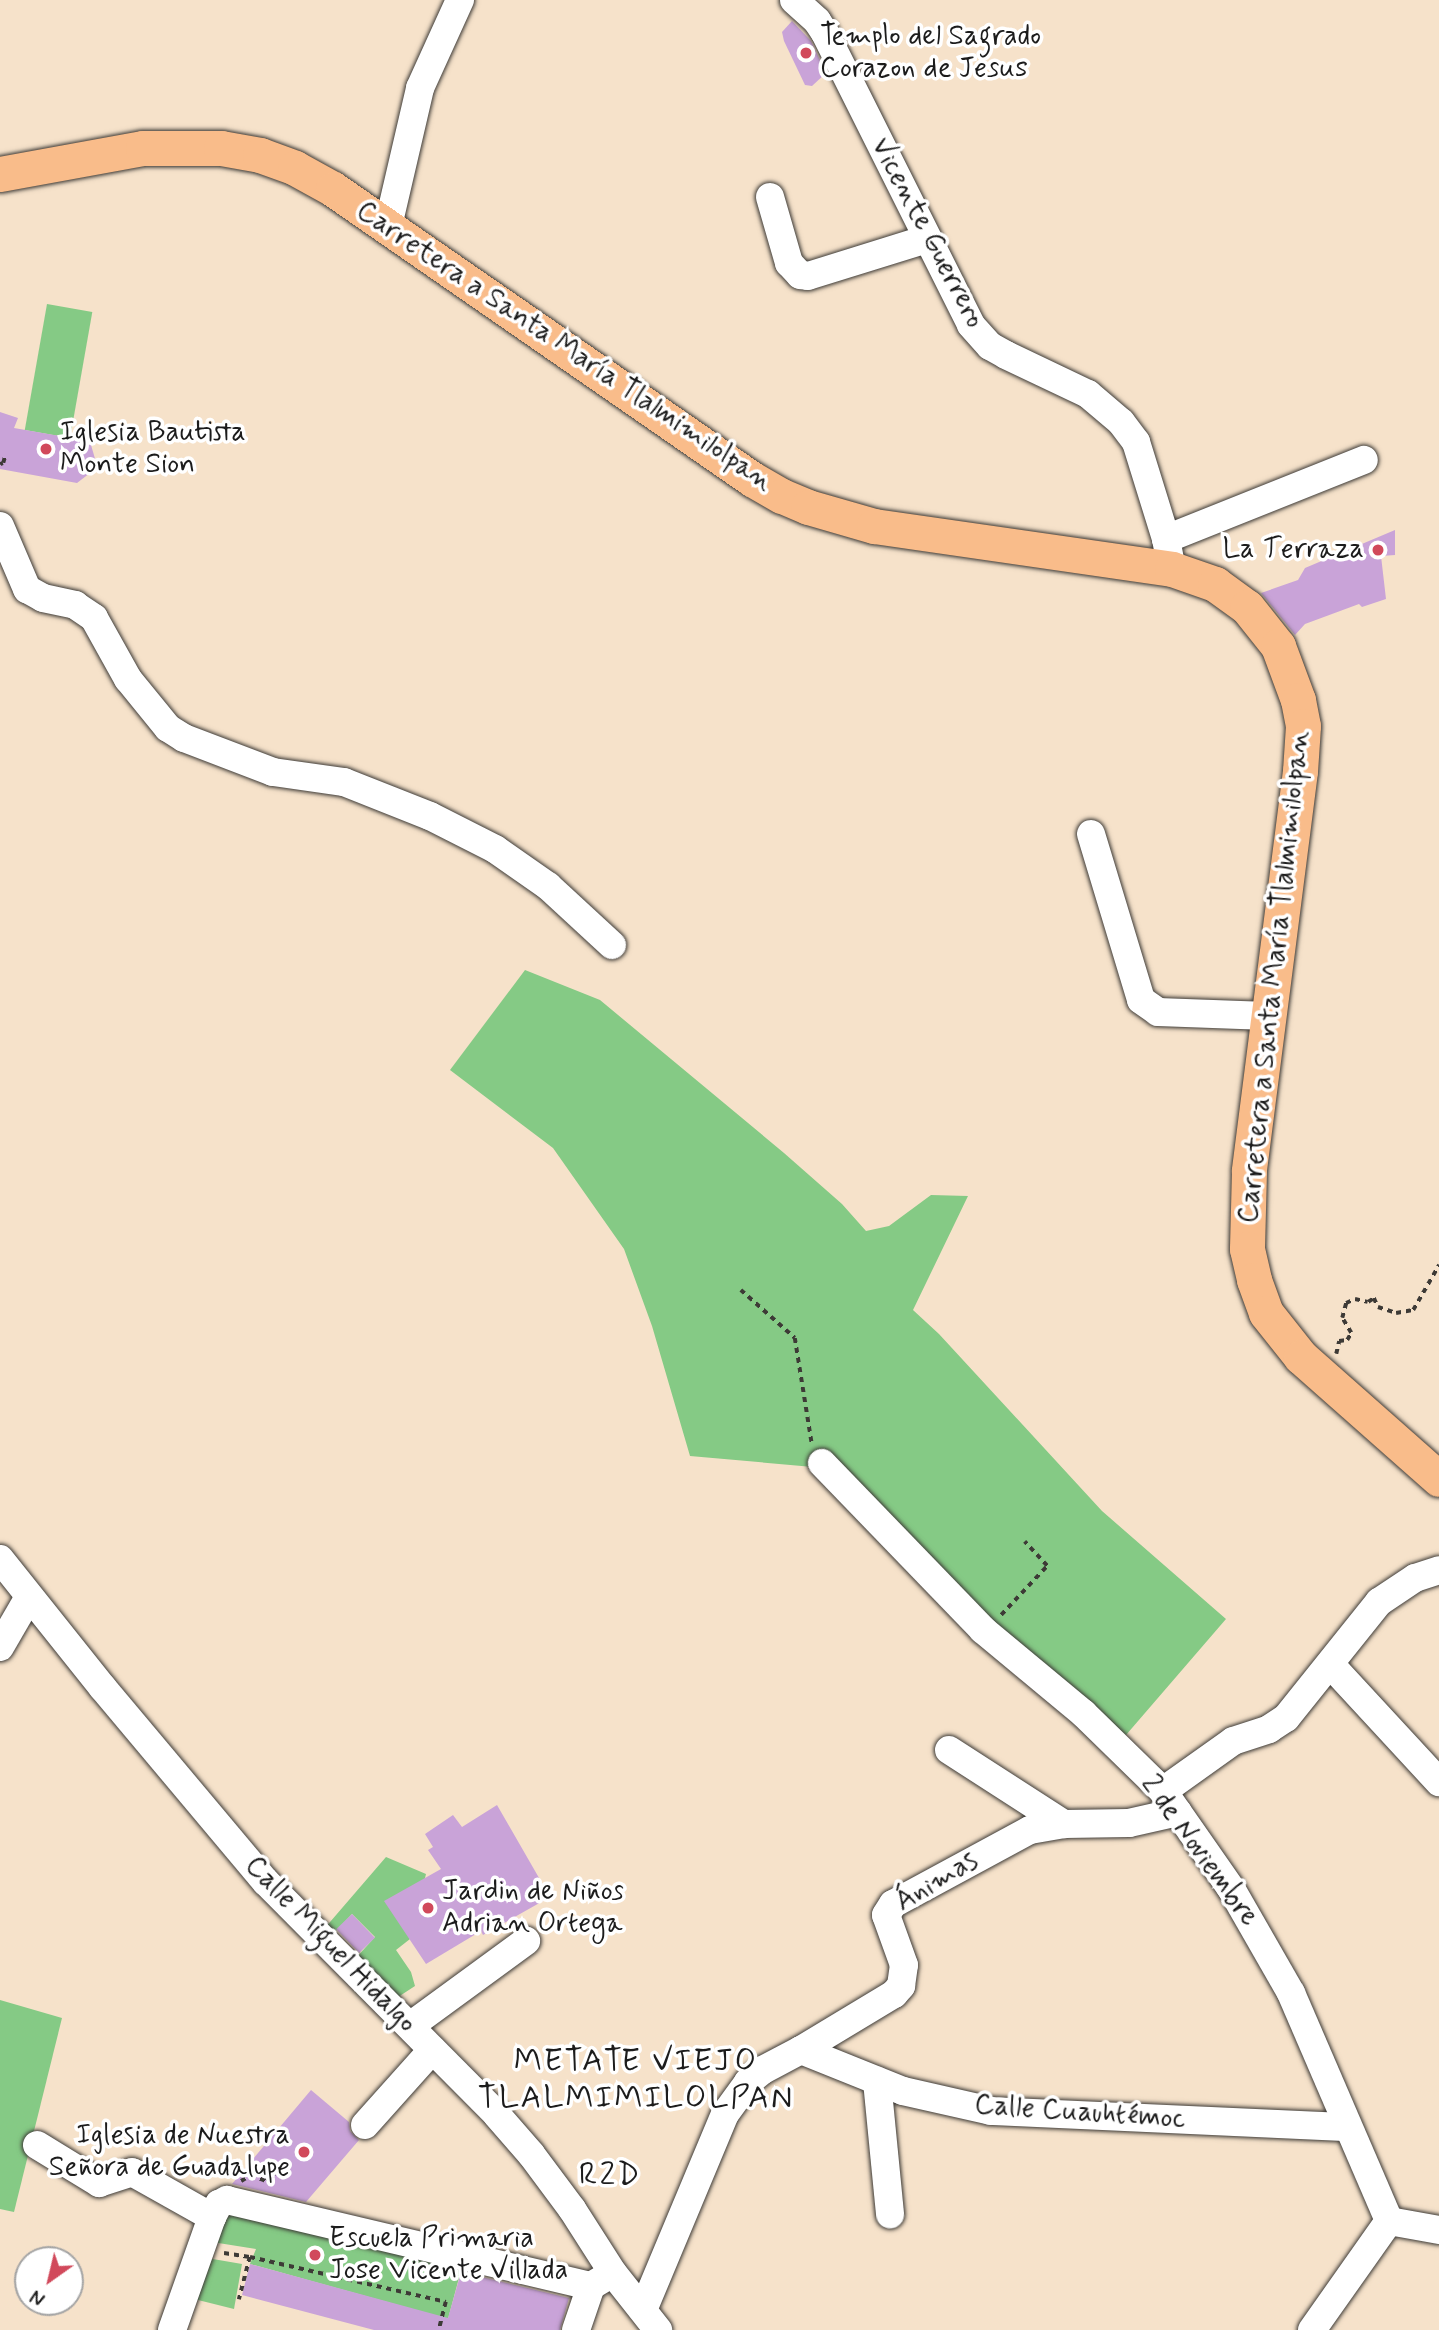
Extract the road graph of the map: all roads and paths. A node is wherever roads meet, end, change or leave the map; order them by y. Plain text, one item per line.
1 (460, 0) edge
2 (794, 0) edge
3 (0, 174) edge
4 (770, 197) dead end
5 (388, 226) junction
6 (927, 239) junction
7 (5, 456) dead end
8 (1364, 460) dead end
9 (0, 464) edge
10 (0, 526) edge
11 (1169, 554) junction
12 (1091, 834) dead end
13 (612, 945) dead end
14 (1269, 1016) junction
15 (1439, 1265) edge
16 (741, 1290) dead end
17 (1328, 1381) junction
18 (822, 1463) joint
19 (1439, 1479) edge
20 (1025, 1542) dead end
21 (0, 1559) edge
22 (1439, 1570) edge
23 (29, 1597) junction
24 (983, 1630) junction
25 (0, 1647) edge
26 (1330, 1664) junction
27 (949, 1750) dead end
28 (1439, 1782) edge
29 (1170, 1802) junction
30 (1064, 1824) junction
31 (526, 1941) dead end
32 (410, 2026) junction
33 (432, 2050) junction
34 (801, 2050) junction
35 (877, 2081) junction
36 (365, 2125) dead end
37 (1347, 2127) junction
38 (37, 2145) dead end
39 (216, 2211) junction
40 (890, 2214) dead end
41 (1389, 2221) junction
42 (1439, 2230) edge
43 (201, 2249) junction
44 (250, 2257) junction
45 (602, 2280) junction
46 (239, 2300) dead end
47 (651, 2320) edge
48 (172, 2330) edge
49 (439, 2330) edge
50 (576, 2330) edge
51 (1312, 2330) edge

1 - 5 street
2 - 6 street, Vicente Guerrero
3 - 5 main road, Carretera a Santa María Tlalmimilolpan
4 - 6 street
5 - 11 main road, Carretera a Santa María Tlalmimilolpan
6 - 11 street, Vicente Guerrero
7 - 9 path
8 - 11 street
10 - 13 street
11 - 14 main road, Carretera a Santa María Tlalmimilolpan
12 - 14 street
14 - 17 main road, Carretera a Santa María Tlalmimilolpan
15 - 17 path
16 - 18 path
17 - 19 main road, Carretera a Santa María Tlalmimilolpan
18 - 24 street, 2 de Noviembre
20 - 24 path
21 - 23 street, Calle Miguel Hidalgo
22 - 26 street, Ánimas
23 - 25 street
23 - 32 street, Calle Miguel Hidalgo
24 - 29 street, 2 de Noviembre
26 - 28 street
26 - 29 street, Ánimas
27 - 30 street
29 - 30 street, Ánimas
29 - 37 street, 2 de Noviembre
30 - 34 street, Ánimas
31 - 32 street
32 - 33 street, Calle Miguel Hidalgo
33 - 36 street
33 - 45 street, Calle Miguel Hidalgo
34 - 35 street, Calle Cuauhtémoc
34 - 47 street
35 - 37 street, Calle Cuauhtémoc
35 - 40 street
37 - 41 street, 2 de Noviembre
38 - 39 street
39 - 43 street
39 - 45 street
41 - 42 street
41 - 51 street
43 - 44 path
43 - 48 street
44 - 46 path
44 - 49 path
45 - 47 street, Calle Miguel Hidalgo
45 - 50 street

